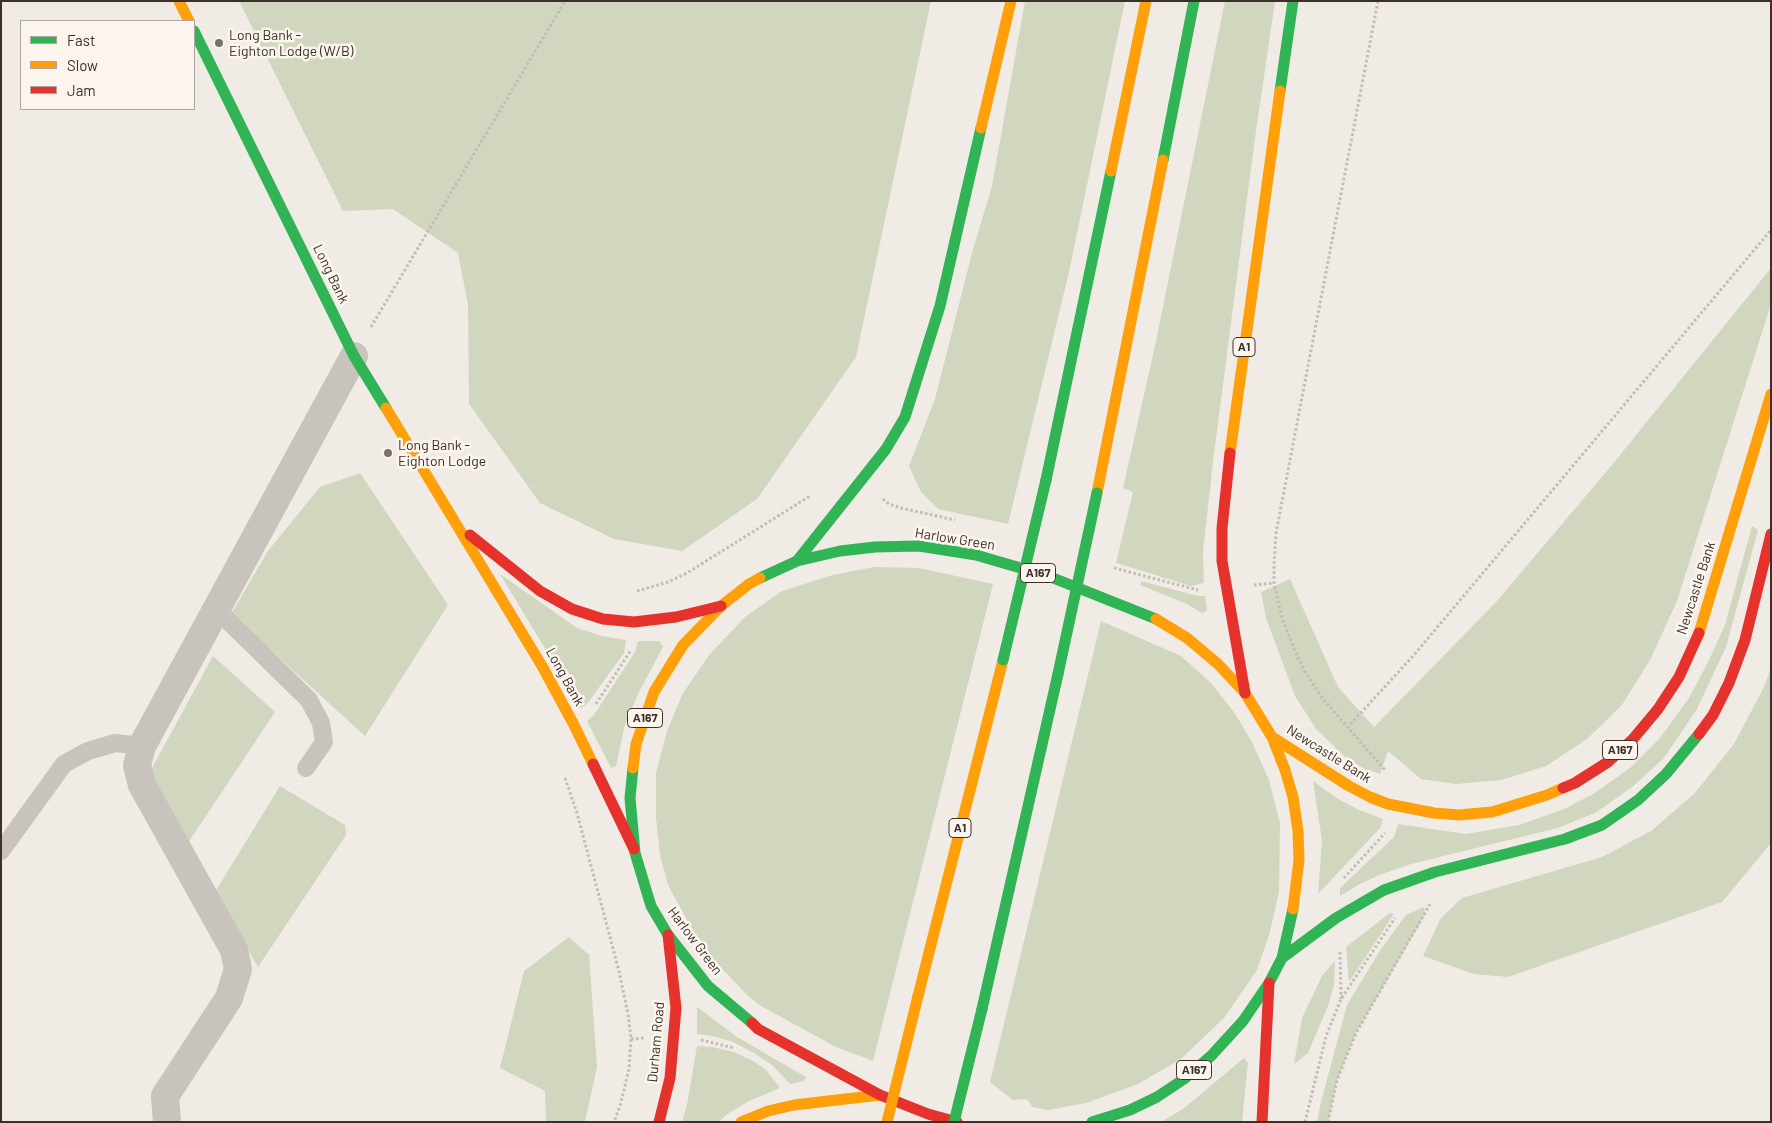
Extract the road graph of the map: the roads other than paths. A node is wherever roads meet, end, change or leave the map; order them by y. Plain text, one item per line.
1 (179, 1) edge
2 (1011, 1) edge
3 (1146, 1) edge
4 (1194, 1) edge
5 (1294, 1) edge
6 (188, 20) edge
7 (195, 33) edge
8 (354, 356) junction
9 (1771, 394) edge
10 (455, 523) junction
11 (1771, 534) edge
12 (797, 562) junction
13 (721, 606) junction
14 (216, 609) junction
15 (1245, 693) junction
16 (1272, 737) junction
17 (142, 746) junction
18 (306, 768) dead end
19 (1, 851) edge
20 (635, 853) junction
21 (668, 935) junction
22 (1282, 958) junction
23 (1270, 983) junction
24 (880, 1095) junction
25 (167, 1122) edge
26 (659, 1122) edge
27 (742, 1122) edge
28 (887, 1122) edge
29 (955, 1122) edge
30 (1092, 1122) edge
31 (1262, 1122) edge

1 - 6 main road
2 - 12 main road
3 - 28 main road, A1, bridge
4 - 29 main road, bridge
5 - 15 main road, A1
7 - 8 main road, Long Bank
8 - 10 main road, Long Bank
8 - 14 street
9 - 16 main road, Newcastle Bank / A167
10 - 13 main road, Long Bank
10 - 20 main road, Long Bank
11 - 22 main road, A167
12 - 13 main road, Harlow Green / A167
12 - 15 main road, Harlow Green / A167
13 - 20 main road, Harlow Green / A167
14 - 17 street
14 - 18 lane
15 - 16 main road, Harlow Green / A167
16 - 22 main road, Harlow Green / A167
17 - 19 lane
17 - 25 street
20 - 21 main road, Harlow Green / A167
21 - 24 main road, Harlow Green / A167
21 - 26 main road, Durham Road / A167
22 - 23 main road, Harlow Green / A167
23 - 30 main road, Harlow Green / A167
23 - 31 main road
24 - 27 main road, A167
24 - 29 main road, Harlow Green / A167

